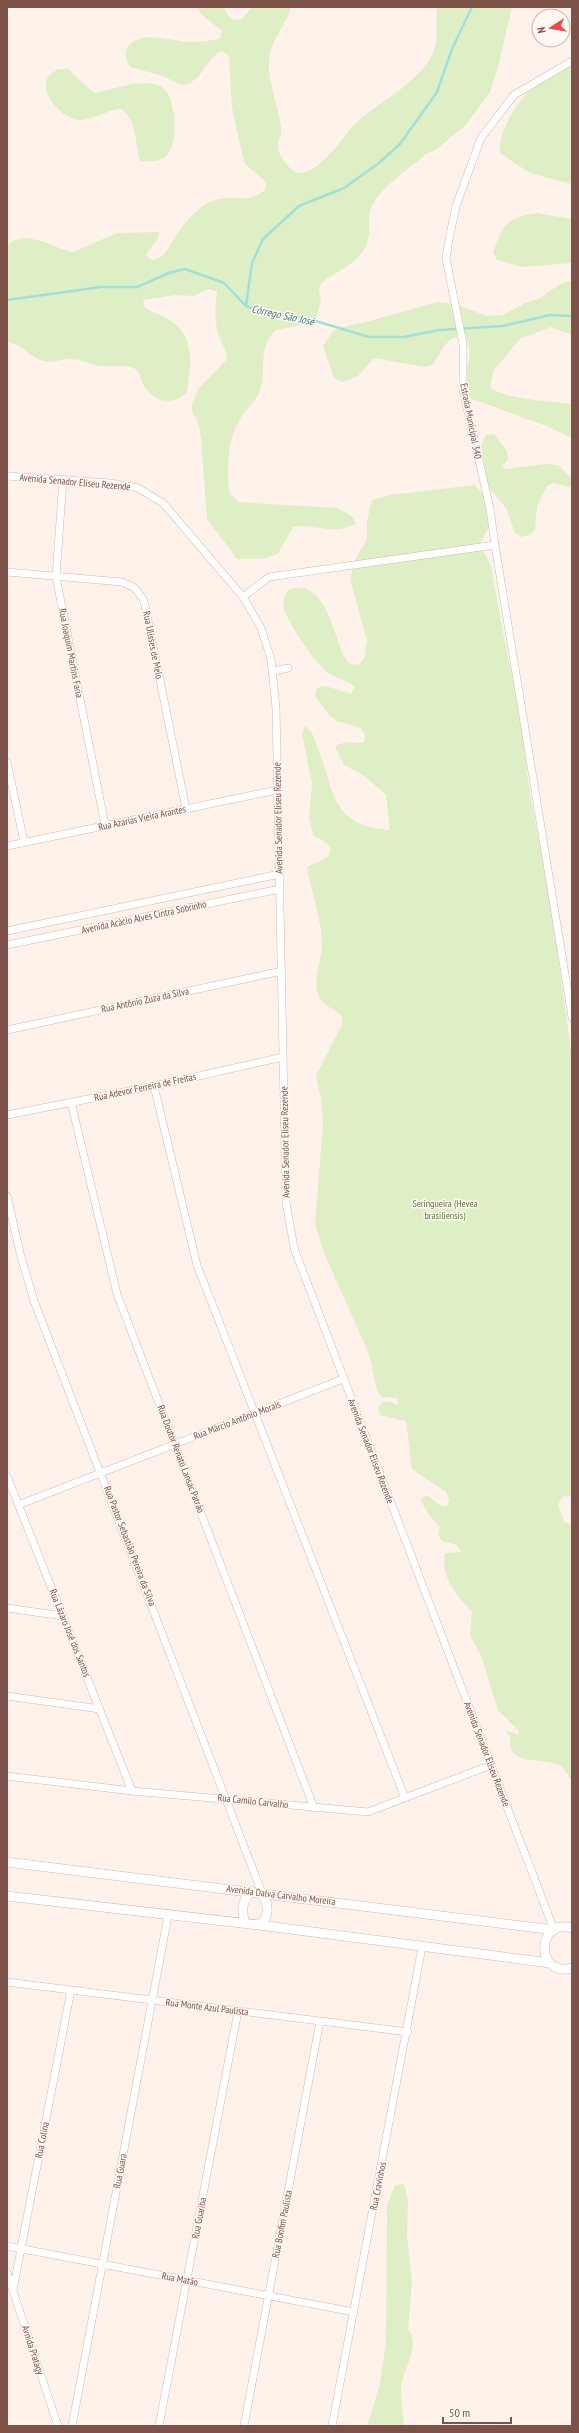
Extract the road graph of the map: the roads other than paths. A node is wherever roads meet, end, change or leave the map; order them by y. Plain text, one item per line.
1 (572, 61) edge
2 (7, 476) edge
3 (64, 479) junction
4 (496, 545) junction
5 (7, 572) edge
6 (56, 577) junction
7 (243, 597) junction
8 (288, 668) dead end
9 (273, 671) junction
10 (7, 762) edge
11 (277, 790) junction
12 (186, 809) junction
13 (105, 825) junction
14 (24, 842) junction
15 (7, 846) edge
16 (280, 874) junction
17 (280, 889) junction
18 (7, 931) edge
19 (7, 945) edge
20 (282, 971) junction
21 (572, 1017) edge
22 (7, 1030) edge
23 (282, 1057) junction
24 (154, 1086) junction
25 (71, 1102) junction
26 (7, 1115) edge
27 (7, 1196) edge
28 (343, 1379) junction
29 (256, 1414) junction
30 (175, 1444) junction
31 (101, 1472) junction
32 (7, 1476) edge
33 (18, 1505) junction
34 (7, 1608) edge
35 (63, 1616) junction
36 (7, 1696) edge
37 (100, 1709) junction
38 (491, 1766) junction
39 (7, 1776) edge
40 (132, 1791) junction
41 (227, 1798) junction
42 (405, 1798) junction
43 (314, 1808) junction
44 (7, 1862) edge
45 (251, 1891) junction
46 (262, 1893) junction
47 (7, 1896) edge
48 (168, 1916) junction
49 (245, 1923) junction
50 (259, 1925) junction
51 (572, 1928) edge
52 (554, 1930) junction
53 (422, 1947) junction
54 (550, 1963) junction
55 (572, 1968) edge
56 (7, 1982) edge
57 (71, 1990) junction
58 (152, 2000) junction
59 (238, 2011) junction
60 (320, 2021) junction
61 (408, 2032) junction
62 (7, 2246) edge
63 (21, 2249) junction
64 (102, 2264) junction
65 (7, 2273) edge
66 (187, 2280) junction
67 (13, 2290) junction
68 (268, 2296) junction
69 (354, 2312) junction
70 (58, 2426) edge
71 (72, 2426) edge
72 (159, 2426) edge
73 (244, 2426) edge
74 (332, 2426) edge

1 - 4 street, Estrada Municipal 340
2 - 3 street, Avenida Senador Eliseu Rezende
3 - 6 street, Rua Joaquim Martins Faria
3 - 7 street, Avenida Senador Eliseu Rezende
4 - 7 street
4 - 21 street, Estrada Municipal 340
5 - 6 street, Rua Ulisses de Melo
6 - 12 street, Rua Ulisses de Melo
6 - 13 street, Rua Joaquim Martins Faria
7 - 9 street, Avenida Senador Eliseu Rezende
8 - 9 street
9 - 11 street, Avenida Senador Eliseu Rezende
10 - 14 street
11 - 12 street, Rua Azarias Vieira Arantes
11 - 16 street, Avenida Senador Eliseu Rezende
12 - 13 street, Rua Azarias Vieira Arantes
13 - 14 street, Rua Azarias Vieira Arantes
14 - 15 street, Rua Azarias Vieira Arantes
16 - 17 street, Avenida Senador Eliseu Rezende
16 - 18 street, Avenida Acácio Alves Cintra Sobrinho
17 - 19 street, Avenida Acácio Alves Cintra Sobrinho
17 - 20 street, Avenida Senador Eliseu Rezende
20 - 22 street, Rua Antônio Zuza da Silva
20 - 23 street, Avenida Senador Eliseu Rezende
23 - 24 street, Rua Adevor Ferreira de Freitas
23 - 28 street, Avenida Senador Eliseu Rezende
24 - 25 street, Rua Adevor Ferreira de Freitas
24 - 29 street
25 - 26 street, Rua Adevor Ferreira de Freitas
25 - 30 street, Rua Doutor Renato Lansac Patrão
27 - 31 street, Rua Pastor Sebastião Pereira da Silva
28 - 29 street, Rua Márcio Antônio Morais
28 - 38 street, Avenida Senador Eliseu Rezende
29 - 30 street, Rua Márcio Antônio Morais
29 - 42 street
30 - 31 street, Rua Márcio Antônio Morais
30 - 43 street, Rua Doutor Renato Lansac Patrão
31 - 33 street, Rua Márcio Antônio Morais
31 - 41 street, Rua Pastor Sebastião Pereira da Silva
32 - 33 street, Rua Lázaro José dos Santos
33 - 35 street, Rua Lázaro José dos Santos
34 - 35 street
35 - 37 street, Rua Lázaro José dos Santos
36 - 37 street
37 - 40 street, Rua Lázaro José dos Santos
38 - 42 street, Rua Camilo Carvalho
38 - 52 street, Avenida Senador Eliseu Rezende
39 - 40 street, Rua Camilo Carvalho
40 - 41 street, Rua Camilo Carvalho
41 - 43 street, Rua Camilo Carvalho
41 - 46 street, Rua Pastor Sebastião Pereira da Silva
42 - 43 street, Rua Camilo Carvalho
44 - 45 street, Avenida Dalva Carvalho Moreira
45 - 46 street, Avenida Dalva Carvalho Moreira
45 - 49 street
46 - 50 street
46 - 52 street, Avenida Dalva Carvalho Moreira
47 - 48 street
48 - 49 street
48 - 58 street, Rua Guara
49 - 50 street
50 - 53 street
51 - 52 street, Avenida Dalva Carvalho Moreira
52 - 54 street
53 - 54 street
53 - 61 street, Rua Cravinhos
54 - 55 street
56 - 57 street, Rua Monte Azul Paulista
57 - 58 street, Rua Monte Azul Paulista
57 - 63 street, Rua Colina
58 - 59 street, Rua Monte Azul Paulista
58 - 64 street, Rua Guara
59 - 60 street, Rua Monte Azul Paulista
59 - 66 street, Rua Guariba
60 - 61 street, Rua Monte Azul Paulista
60 - 68 street, Rua Bonfim Paulista
61 - 69 street, Rua Cravinhos
62 - 63 street, Rua Matão
63 - 64 street, Rua Matão
63 - 67 street, Rua Colina
64 - 66 street, Rua Matão
64 - 71 street, Rua Guara
65 - 67 street, Avnida Pratagy
66 - 68 street, Rua Matão
66 - 72 street, Rua Guariba
67 - 70 street, Avnida Pratagy
68 - 69 street, Rua Matão
68 - 73 street, Rua Bonfim Paulista
69 - 74 street, Rua Cravinhos

